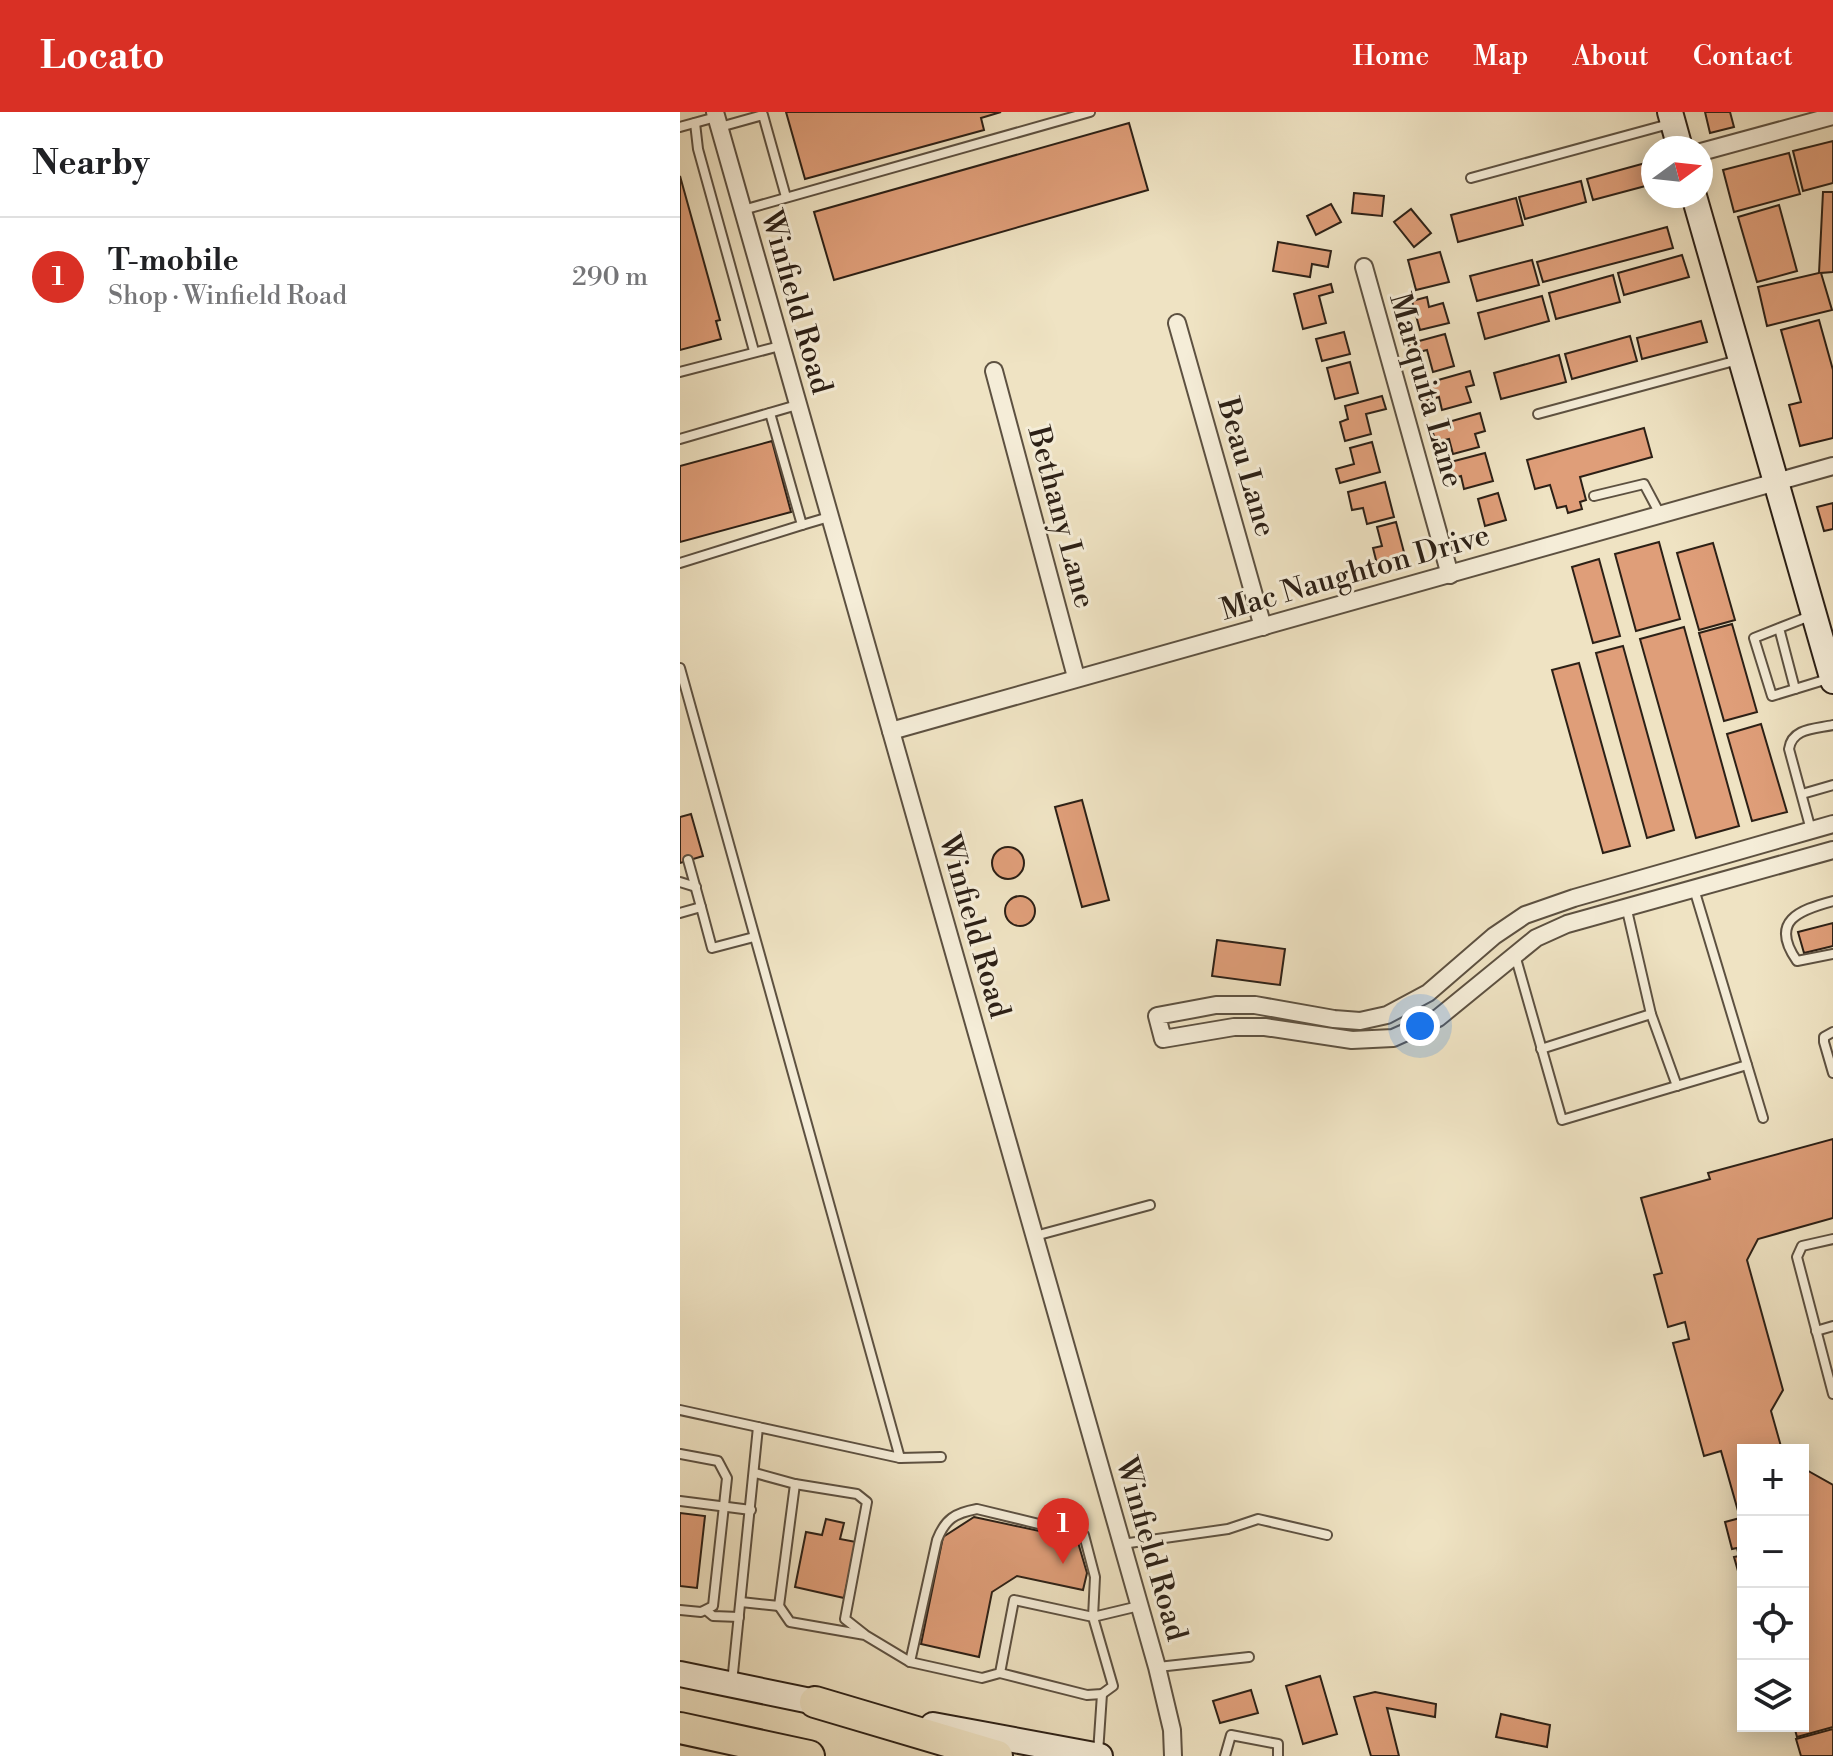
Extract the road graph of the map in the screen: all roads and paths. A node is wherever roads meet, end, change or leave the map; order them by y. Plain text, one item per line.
1 (1090, 112) edge
2 (1833, 116) edge
3 (1672, 117) edge
4 (717, 119) edge
5 (695, 123) junction
6 (680, 127) edge
7 (1713, 149) edge
8 (1471, 178) dead end
9 (786, 197) junction
10 (1697, 208) edge
11 (742, 210) junction
12 (1364, 267) dead end
13 (1177, 323) dead end
14 (780, 346) junction
15 (754, 351) junction
16 (1740, 360) junction
17 (994, 371) dead end
18 (680, 372) edge
19 (797, 405) junction
20 (770, 413) junction
21 (1538, 414) dead end
22 (680, 439) edge
23 (1833, 466) edge
24 (1774, 482) junction
25 (1594, 496) dead end
26 (1660, 514) junction
27 (829, 517) junction
28 (802, 525) junction
29 (680, 563) edge
30 (1450, 575) junction
31 (1813, 614) junction
32 (1263, 627) junction
33 (1779, 628) junction
34 (680, 668) edge
35 (1076, 677) junction
36 (1832, 679) edge
37 (682, 686) edge
38 (1795, 689) junction
39 (1833, 725) edge
40 (891, 731) junction
41 (1833, 785) edge
42 (1802, 794) junction
43 (1833, 824) edge
44 (1811, 830) junction
45 (1833, 850) edge
46 (688, 860) dead end
47 (680, 882) edge
48 (696, 887) junction
49 (1694, 888) junction
50 (1833, 901) edge
51 (1559, 903) junction
52 (1626, 906) junction
53 (701, 907) junction
54 (680, 913) edge
55 (1567, 924) junction
56 (754, 937) junction
57 (1833, 954) edge
58 (1515, 955) junction
59 (1651, 1014) junction
60 (1387, 1015) junction
61 (1833, 1032) edge
62 (1393, 1038) junction
63 (1541, 1049) junction
64 (1747, 1065) junction
65 (1833, 1073) edge
66 (1677, 1086) junction
67 (1763, 1118) dead end
68 (1150, 1205) dead end
69 (1034, 1236) junction
70 (1833, 1239) edge
71 (1833, 1326) edge
72 (1816, 1331) junction
73 (1830, 1374) edge
74 (1833, 1394) edge
75 (680, 1410) edge
76 (758, 1427) junction
77 (680, 1454) edge
78 (941, 1457) dead end
79 (900, 1458) junction
80 (755, 1473) junction
81 (795, 1484) junction
82 (680, 1501) edge
83 (723, 1507) junction
84 (751, 1510) junction
85 (1327, 1535) dead end
86 (1122, 1544) junction
87 (741, 1602) junction
88 (779, 1606) junction
89 (1139, 1606) junction
90 (680, 1610) edge
91 (707, 1611) junction
92 (739, 1617) junction
93 (1093, 1617) junction
94 (865, 1635) junction
95 (1249, 1657) dead end
96 (910, 1662) junction
97 (1157, 1667) junction
98 (1000, 1673) junction
99 (680, 1674) edge
100 (731, 1685) junction
101 (1102, 1694) junction
102 (815, 1702) junction
103 (680, 1728) edge
104 (809, 1756) edge
105 (997, 1756) edge
106 (1099, 1756) edge
107 (1173, 1756) edge
108 (1225, 1756) edge
109 (1278, 1756) edge

1 - 9 lane
2 - 7 street
3 - 8 lane
4 - 5 lane
4 - 9 lane
4 - 11 street, Winfield Road
5 - 6 lane
5 - 15 lane
9 - 11 lane
10 - 16 main road
11 - 14 street, Winfield Road
12 - 30 street, Marquita Lane
13 - 32 street, Beau Lane
14 - 15 lane
14 - 19 street, Winfield Road
15 - 18 lane
16 - 21 lane
16 - 24 main road
17 - 35 street, Bethany Lane
19 - 20 lane
19 - 27 street, Winfield Road
20 - 22 lane
20 - 28 lane
23 - 24 street, Mac Naughton Drive
24 - 26 street, Mac Naughton Drive
24 - 31 main road
25 - 26 lane
26 - 30 street, Mac Naughton Drive
27 - 28 lane
27 - 40 street, Winfield Road
28 - 29 lane
30 - 32 street, Mac Naughton Drive
31 - 33 lane
31 - 36 main road
32 - 35 street, Mac Naughton Drive
33 - 38 lane
33 - 38 lane
34 - 37 lane
35 - 40 street, Mac Naughton Drive
36 - 38 lane
37 - 56 lane
39 - 42 lane
40 - 69 street, Winfield Road
41 - 42 lane
42 - 44 lane
43 - 44 street
44 - 51 street
45 - 49 street
46 - 48 lane
47 - 48 lane
48 - 53 lane
49 - 52 street
49 - 64 lane
50 - 57 lane
51 - 55 street
51 - 60 street
52 - 55 street
52 - 59 lane
53 - 54 lane
53 - 56 lane
55 - 58 street
56 - 79 lane
58 - 62 street
58 - 63 lane
59 - 63 lane
59 - 66 lane
60 - 62 street
60 - 62 street
61 - 65 lane
63 - 66 lane
64 - 66 lane
64 - 67 lane
68 - 69 lane
69 - 86 street, Winfield Road
70 - 72 lane
71 - 72 lane
72 - 73 lane
73 - 74 lane
75 - 76 lane
76 - 79 lane
76 - 80 lane
77 - 83 lane
78 - 79 lane
80 - 81 lane
80 - 84 lane
81 - 88 lane
81 - 94 lane
82 - 83 lane
83 - 84 lane
83 - 91 lane
84 - 87 lane
85 - 86 lane
86 - 89 street, Winfield Road
87 - 88 lane
87 - 92 lane
88 - 94 lane
89 - 93 lane
89 - 97 street, Winfield Road
90 - 91 lane
91 - 92 lane
92 - 100 lane
93 - 96 lane
93 - 98 lane
93 - 101 lane
94 - 96 lane
95 - 97 lane
96 - 98 lane
97 - 107 street, Winfield Road
98 - 101 lane
99 - 100 main road
100 - 102 main road
101 - 106 lane
102 - 105 highway
102 - 106 main road
103 - 104 highway
108 - 109 lane

